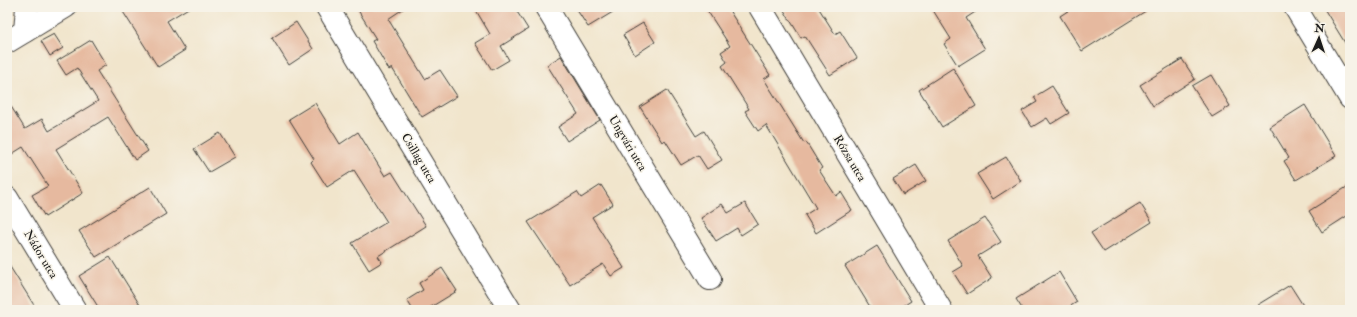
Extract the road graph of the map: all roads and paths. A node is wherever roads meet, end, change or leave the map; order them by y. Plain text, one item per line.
1 (27, 7) edge
2 (65, 7) edge
3 (327, 7) edge
4 (546, 7) edge
5 (760, 7) edge
6 (1295, 7) edge
7 (25, 31) junction
8 (7, 42) edge
9 (1350, 98) edge
10 (7, 198) edge
11 (710, 279) dead end
12 (74, 310) edge
13 (510, 310) edge
14 (941, 310) edge

1 - 7 street
2 - 7 street
3 - 13 street, Csillag utca
4 - 11 street, Ungvári utca
5 - 14 street, Rózsa utca
6 - 9 street
7 - 8 street
10 - 12 street, Nádor utca

